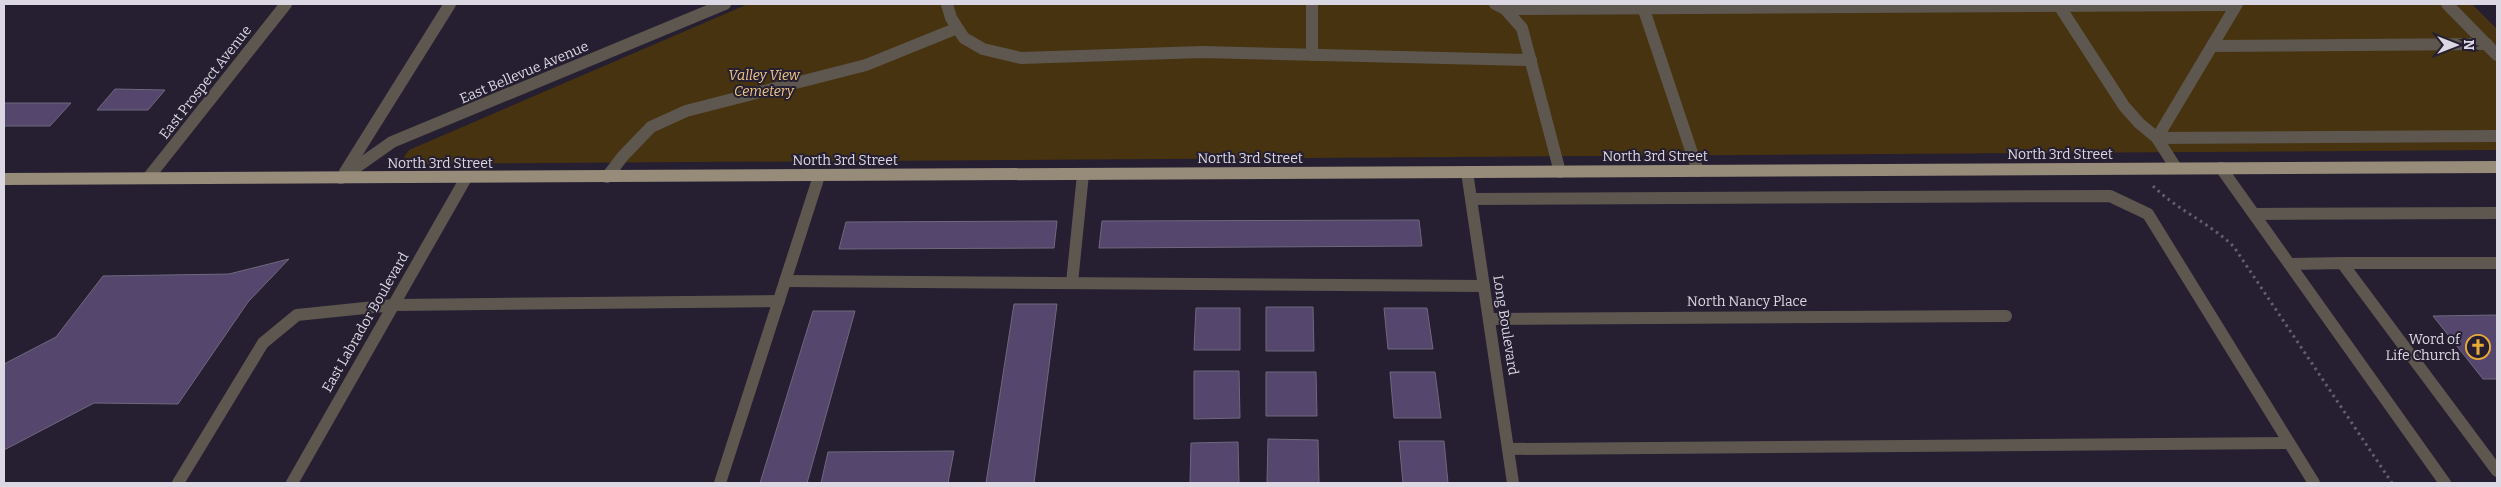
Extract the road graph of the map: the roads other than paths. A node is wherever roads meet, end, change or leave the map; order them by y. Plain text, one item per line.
1 (286, 4) edge
2 (450, 4) edge
3 (725, 4) edge
4 (948, 4) edge
5 (1312, 4) edge
6 (2237, 4) edge
7 (2447, 4) edge
8 (2059, 6) edge
9 (1500, 7) edge
10 (1643, 7) edge
11 (955, 29) junction
12 (2487, 44) junction
13 (2212, 46) junction
14 (1312, 55) junction
15 (2497, 55) edge
16 (1531, 60) junction
17 (2497, 136) edge
18 (2157, 138) junction
19 (2497, 166) edge
20 (2176, 168) junction
21 (2222, 168) junction
22 (1698, 171) junction
23 (1467, 172) junction
24 (1560, 172) junction
25 (1083, 174) junction
26 (819, 176) junction
27 (607, 177) junction
28 (148, 178) junction
29 (341, 178) junction
30 (466, 178) junction
31 (4, 179) edge
32 (1471, 199) junction
33 (2497, 213) edge
34 (2254, 214) junction
35 (2342, 263) junction
36 (2497, 263) edge
37 (2290, 264) junction
38 (785, 281) junction
39 (1072, 283) junction
40 (1484, 286) junction
41 (779, 301) junction
42 (394, 305) junction
43 (2006, 316) dead end
44 (1489, 319) junction
45 (2289, 443) junction
46 (1508, 449) junction
47 (2497, 471) edge
48 (178, 483) edge
49 (292, 483) edge
50 (720, 483) edge
51 (1513, 483) edge
52 (2314, 483) edge
53 (2445, 483) edge

1 - 28 street, East Prospect Avenue
2 - 29 street
3 - 29 street, East Bellevue Avenue
4 - 11 street
5 - 14 street
6 - 8 street
6 - 13 street
7 - 12 street
8 - 10 street
8 - 18 street
9 - 10 street
9 - 16 street
10 - 22 street
11 - 14 street
11 - 27 street
12 - 13 street
12 - 15 street
13 - 18 street
14 - 16 street
16 - 24 street
17 - 18 street
18 - 20 street
19 - 21 main road, North 3rd Street
20 - 21 main road, North 3rd Street
20 - 22 main road, North 3rd Street
21 - 34 street
22 - 24 main road, North 3rd Street
23 - 24 main road, North 3rd Street
23 - 25 main road, North 3rd Street
23 - 32 street, Long Boulevard
25 - 26 main road, North 3rd Street
25 - 39 street
26 - 27 main road, North 3rd Street
26 - 38 street
27 - 30 main road, North 3rd Street
28 - 29 main road, North 3rd Street
28 - 31 main road, North 3rd Street
29 - 30 main road, North 3rd Street
30 - 42 street, East Labrador Boulevard
32 - 40 street, Long Boulevard
32 - 45 street
33 - 34 street
34 - 37 street
35 - 36 street
35 - 37 street
35 - 47 street
37 - 53 street
38 - 39 street
38 - 41 street
39 - 40 street
40 - 44 street, Long Boulevard
41 - 42 street
41 - 50 street
42 - 48 street
42 - 49 street, East Labrador Boulevard
43 - 44 street, North Nancy Place
44 - 46 street, Long Boulevard
45 - 46 street
45 - 52 street
46 - 51 street, Long Boulevard

